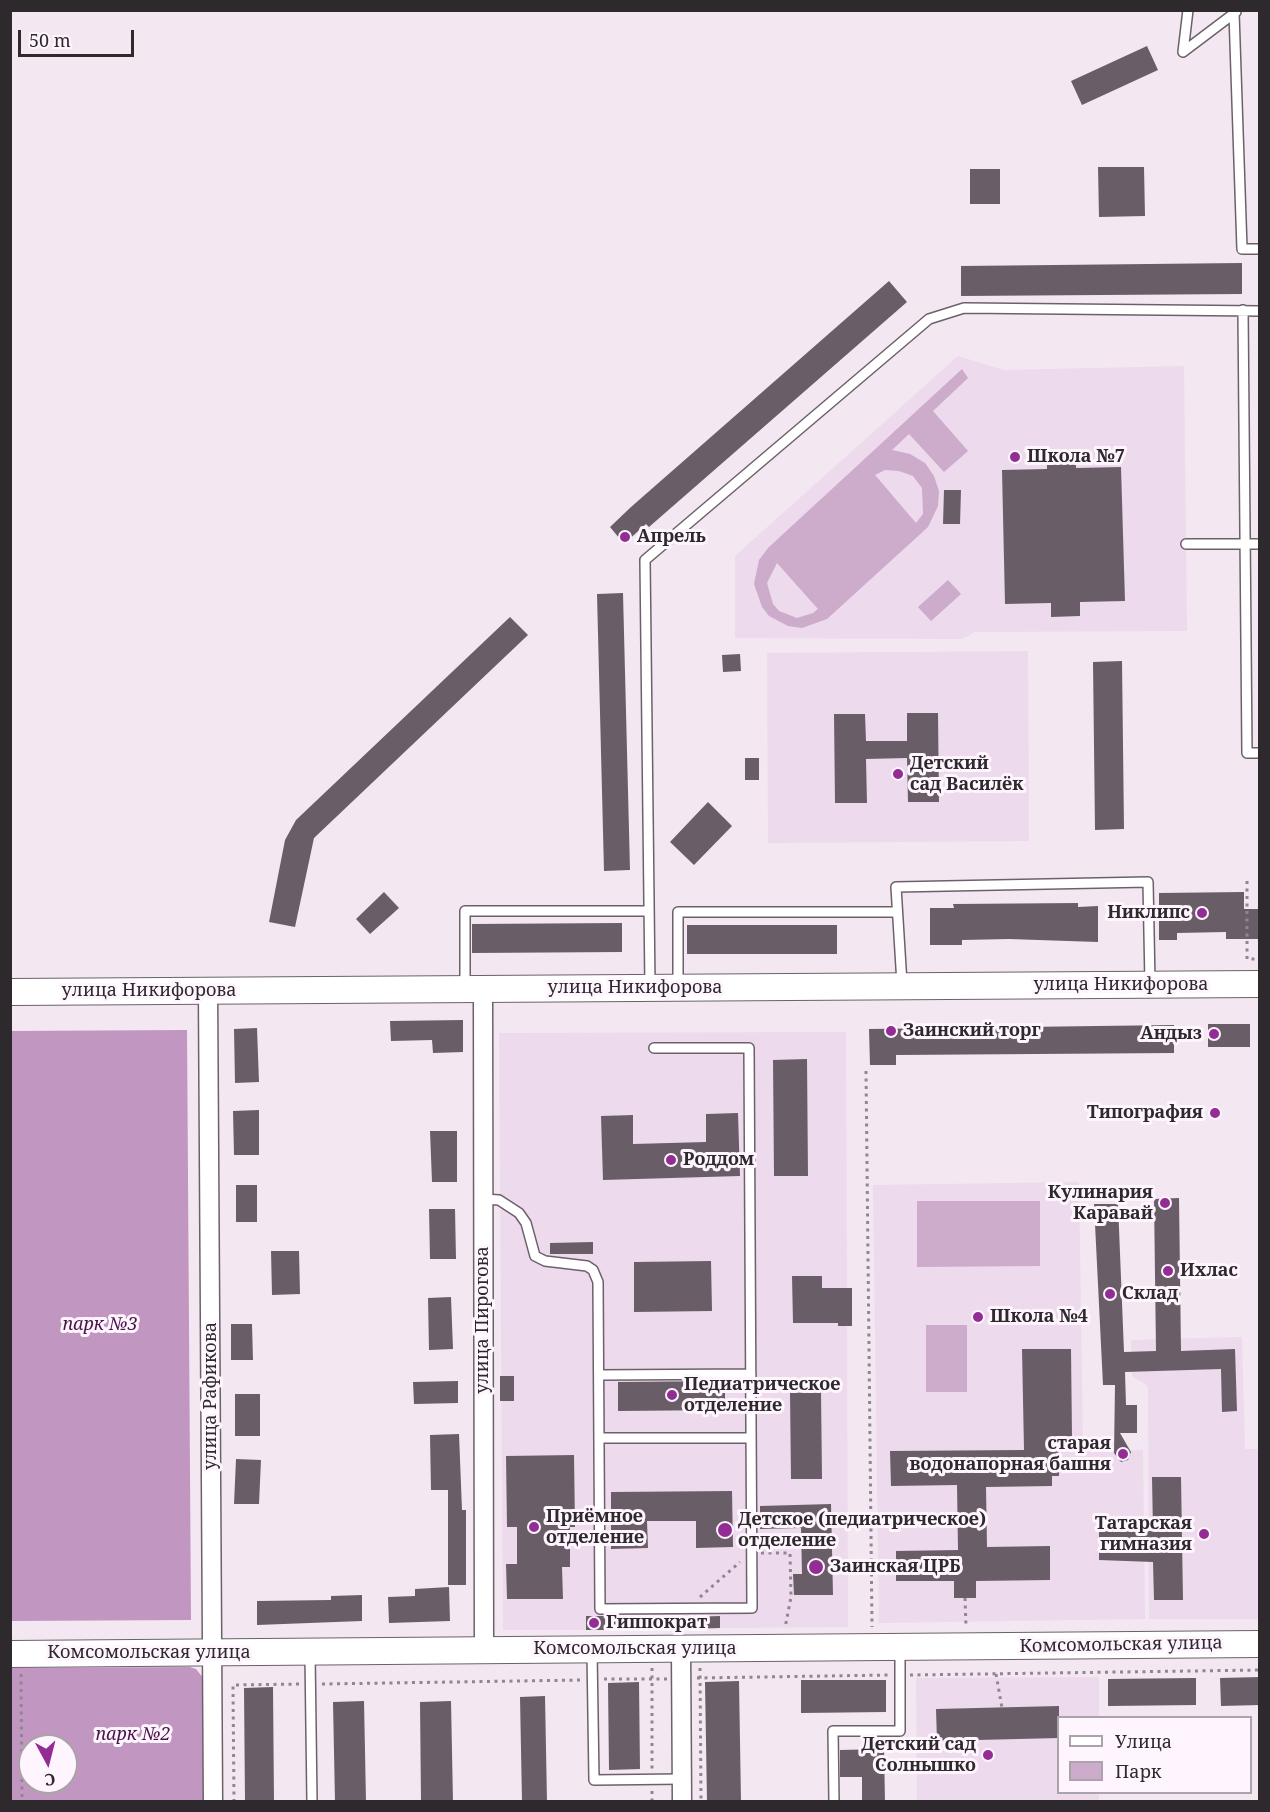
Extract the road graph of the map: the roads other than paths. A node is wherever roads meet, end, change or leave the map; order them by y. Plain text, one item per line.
1 (1188, 10) edge
2 (1236, 12) edge
3 (1260, 249) edge
4 (1243, 310) junction
5 (1260, 311) edge
6 (1186, 544) dead end
7 (1245, 544) junction
8 (1260, 544) edge
9 (1260, 753) edge
10 (649, 910) junction
11 (897, 912) junction
12 (1260, 984) edge
13 (1150, 985) junction
14 (902, 987) junction
15 (650, 988) junction
16 (678, 988) junction
17 (474, 989) junction
18 (208, 990) junction
19 (10, 992) edge
20 (654, 1048) dead end
21 (483, 1199) junction
22 (751, 1374) junction
23 (599, 1375) junction
24 (599, 1438) junction
25 (751, 1438) junction
26 (1260, 1644) edge
27 (900, 1647) junction
28 (691, 1649) junction
29 (484, 1650) junction
30 (592, 1650) junction
31 (310, 1652) junction
32 (212, 1653) junction
33 (16, 1654) edge
34 (682, 1779) junction
35 (213, 1802) edge
36 (312, 1802) edge
37 (682, 1802) edge
38 (834, 1802) edge

1 - 2 lane
2 - 3 lane
4 - 5 lane
4 - 7 lane
4 - 10 lane
6 - 7 lane
7 - 8 lane
7 - 9 lane
10 - 15 lane
10 - 17 lane
11 - 13 lane
11 - 14 lane
11 - 16 lane
12 - 13 main road, улица Никифорова
13 - 14 main road, улица Никифорова
14 - 16 main road, улица Никифорова
15 - 16 main road, улица Никифорова
15 - 17 main road, улица Никифорова
17 - 18 main road, улица Никифорова
17 - 21 street, улица Пирогова
18 - 19 main road, улица Никифорова
18 - 32 street, улица Рафикова
20 - 22 lane
21 - 23 lane
21 - 29 street, улица Пирогова
22 - 23 lane
22 - 25 lane
23 - 24 lane
24 - 25 lane
24 - 25 lane
26 - 27 main road, Комсомольская улица
27 - 28 main road, Комсомольская улица
27 - 38 lane
28 - 30 main road, Комсомольская улица
28 - 34 street
29 - 30 main road, Комсомольская улица
29 - 31 main road, Комсомольская улица
30 - 34 lane
31 - 32 main road, Комсомольская улица
31 - 36 lane
32 - 33 main road, Комсомольская улица
32 - 35 street, улица Рафикова
34 - 37 street

